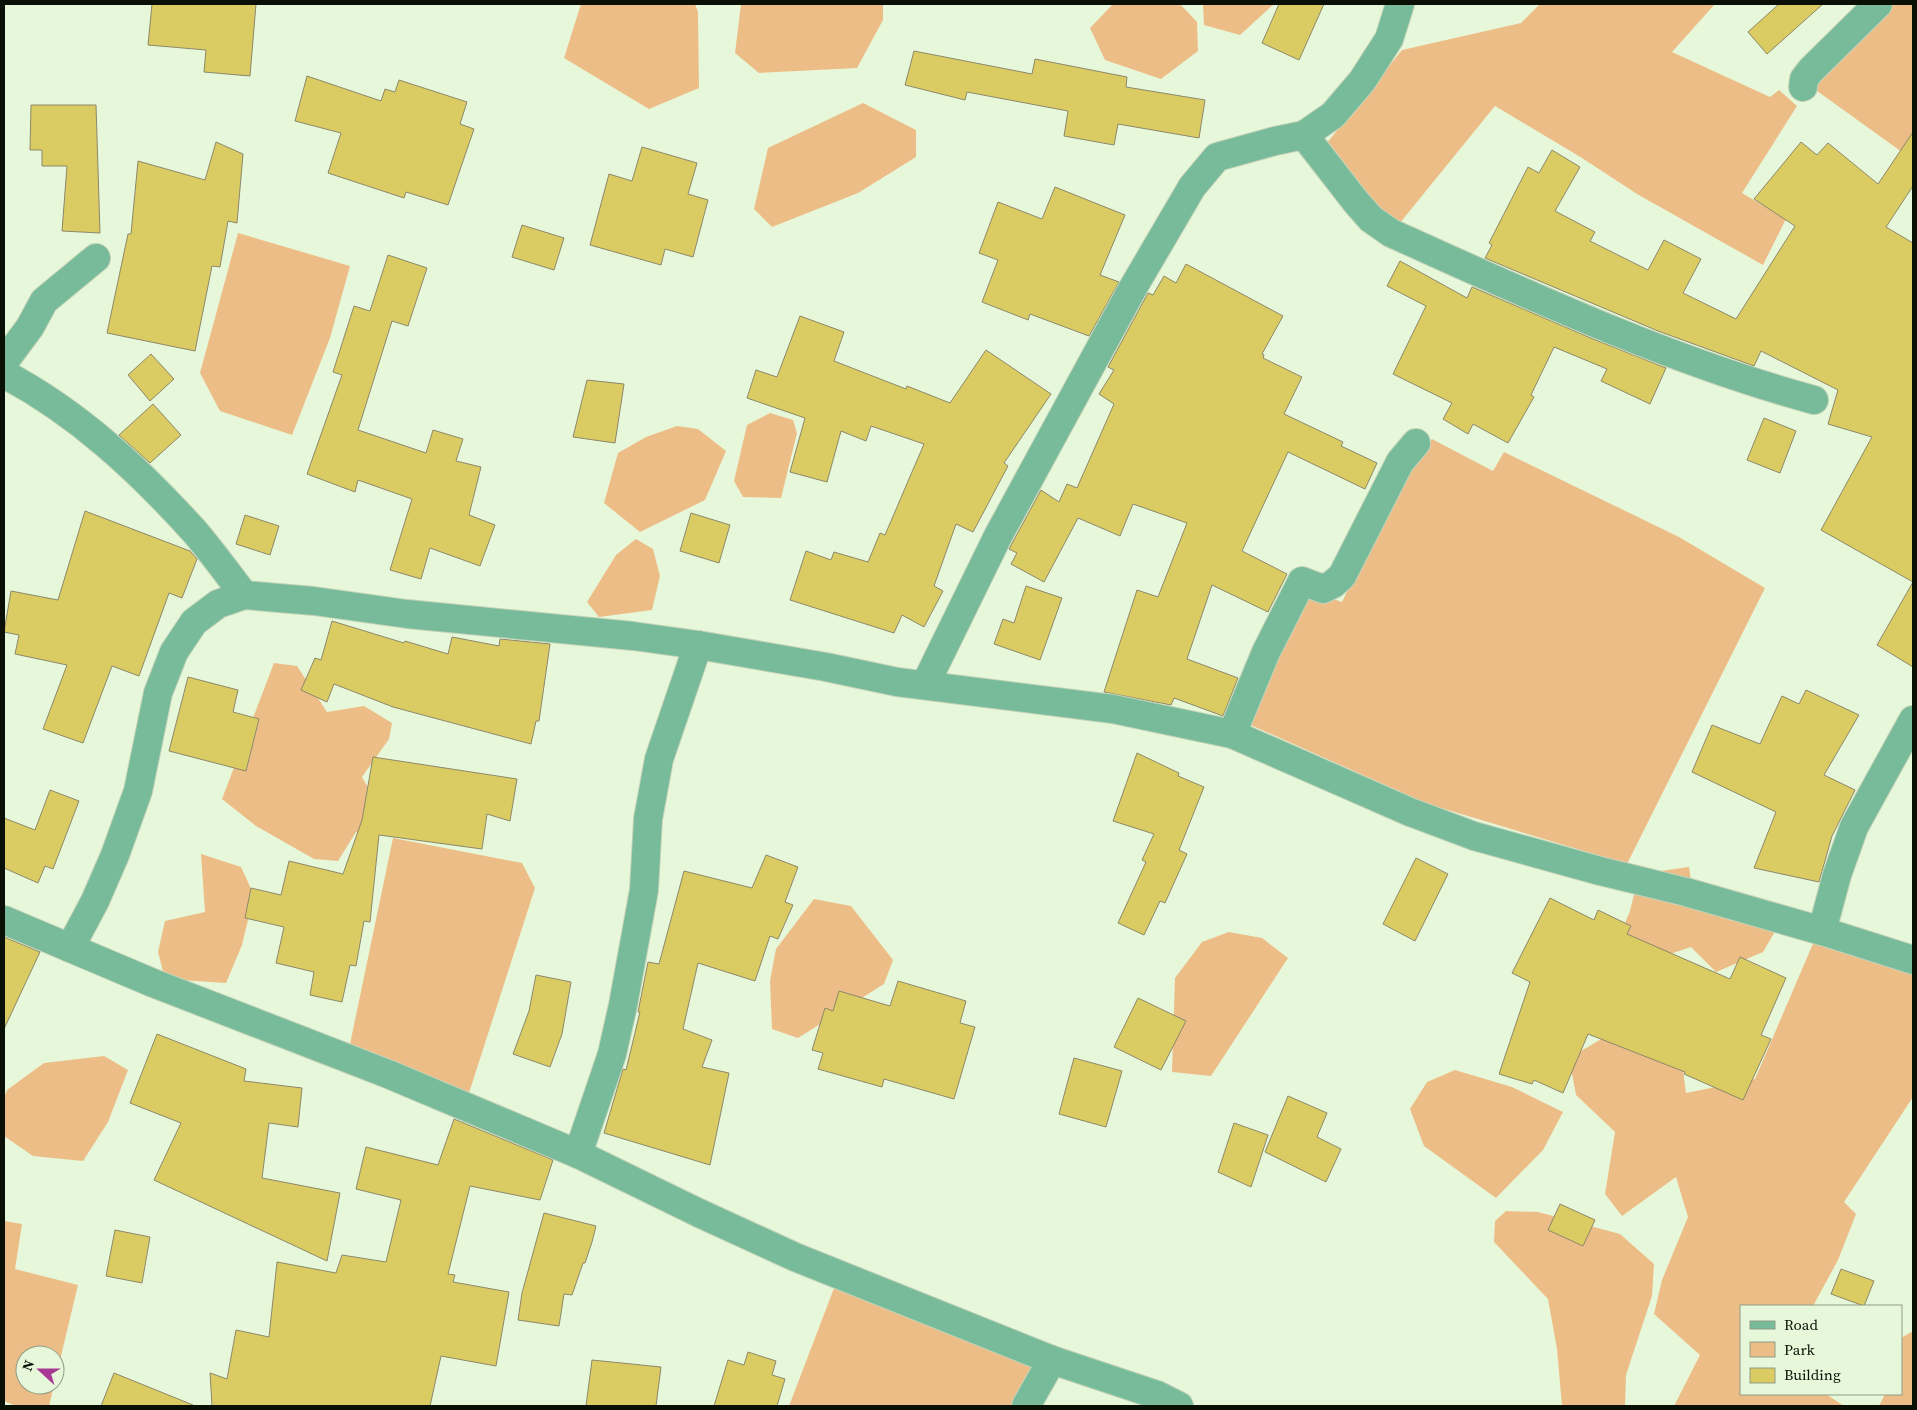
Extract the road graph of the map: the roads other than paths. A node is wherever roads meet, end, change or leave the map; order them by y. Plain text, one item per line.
1 (1400, 4) edge
2 (1878, 4) edge
3 (1803, 87) dead end
4 (1304, 135) junction
5 (96, 258) dead end
6 (4, 362) edge
7 (4, 374) edge
8 (1814, 400) dead end
9 (1416, 443) dead end
10 (244, 595) junction
11 (698, 645) junction
12 (925, 685) junction
13 (1913, 720) edge
14 (1232, 734) junction
15 (4, 920) edge
16 (1822, 931) junction
17 (70, 948) junction
18 (1913, 960) edge
19 (578, 1154) junction
20 (1052, 1360) junction
21 (1026, 1406) edge
22 (1179, 1406) edge

1 - 4 street
2 - 3 street
4 - 8 street
4 - 12 street
5 - 6 street
7 - 10 street
9 - 14 street
10 - 11 street
10 - 17 street
11 - 12 street
11 - 19 street
12 - 14 street
13 - 16 street
14 - 16 street
15 - 17 street
16 - 18 street
17 - 19 street
19 - 20 street
20 - 21 street
20 - 22 street

